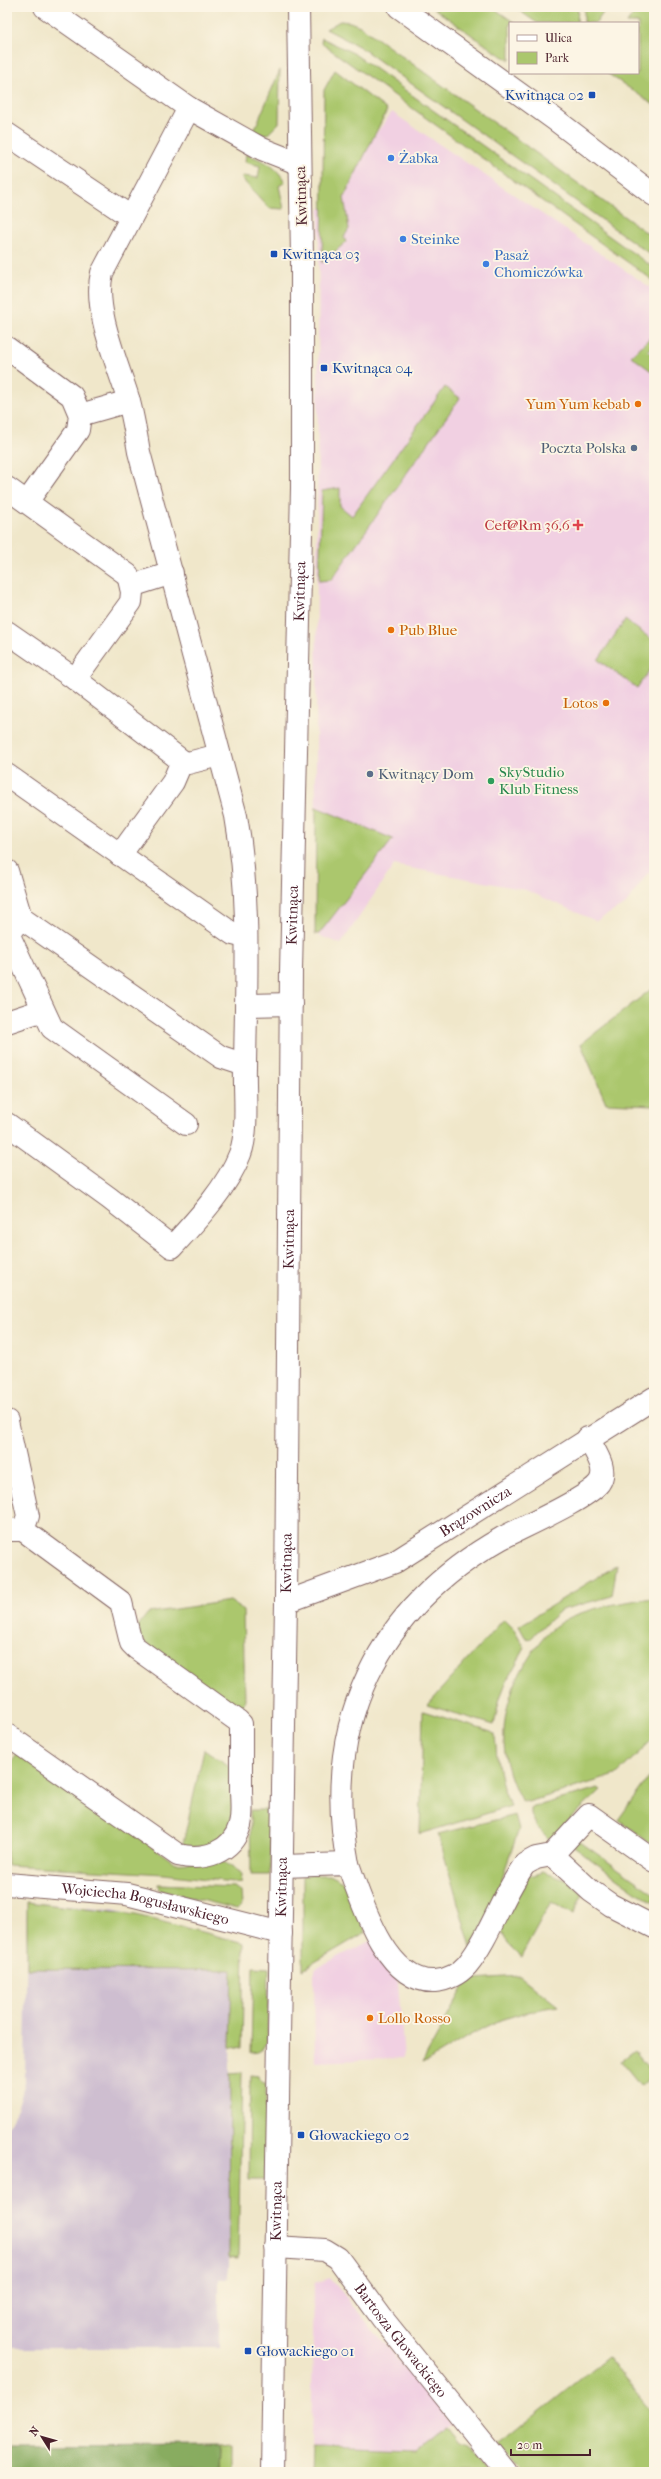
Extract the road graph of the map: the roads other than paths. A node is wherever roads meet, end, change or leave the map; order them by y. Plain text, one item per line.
1 (46, 7) edge
2 (298, 7) edge
3 (399, 7) edge
4 (189, 108) junction
5 (7, 134) edge
6 (300, 164) junction
7 (654, 195) edge
8 (131, 217) junction
9 (7, 348) edge
10 (129, 401) junction
11 (80, 415) junction
12 (7, 488) edge
13 (27, 502) junction
14 (172, 574) junction
15 (131, 586) junction
16 (7, 632) edge
17 (75, 679) junction
18 (219, 755) junction
19 (182, 761) junction
20 (7, 775) edge
21 (120, 854) junction
22 (7, 871) edge
23 (12, 927) edge
24 (246, 937) junction
25 (291, 1004) junction
26 (247, 1005) junction
27 (43, 1010) junction
28 (7, 1022) edge
29 (245, 1065) junction
30 (7, 1124) edge
31 (186, 1124) dead end
32 (654, 1398) edge
33 (7, 1421) edge
34 (588, 1438) junction
35 (15, 1530) edge
36 (286, 1602) junction
37 (7, 1735) edge
38 (552, 1855) junction
39 (654, 1861) edge
40 (348, 1864) junction
41 (282, 1866) junction
42 (7, 1884) edge
43 (654, 1927) edge
44 (281, 1934) junction
45 (275, 2247) junction
46 (272, 2472) edge
47 (506, 2472) edge

1 - 4 street
2 - 6 street, Kwitnąca
3 - 7 street
4 - 6 street
4 - 8 street
5 - 8 street
6 - 25 street, Kwitnąca
8 - 10 street
9 - 11 street
10 - 11 street
10 - 14 street
11 - 13 street
12 - 13 street
13 - 15 street
14 - 15 street
14 - 18 street
15 - 17 street
16 - 17 street
17 - 19 street
18 - 19 street
18 - 24 street
19 - 21 street
20 - 21 street
21 - 24 street
22 - 23 street
23 - 27 street
23 - 29 street
24 - 26 street
25 - 26 street
25 - 36 street, Kwitnąca
26 - 29 street
27 - 28 street
27 - 31 street
29 - 30 street
32 - 34 street, Brązownicza
33 - 35 street
34 - 36 street, Brązownicza
34 - 40 street
35 - 37 street
36 - 41 street, Kwitnąca
38 - 39 street
38 - 40 street
38 - 43 street
40 - 41 street
41 - 44 street, Kwitnąca
42 - 44 street, Wojciecha Bogusławskiego
44 - 45 street, Kwitnąca
45 - 46 street, Kwitnąca
45 - 47 street, Bartosza Głowackiego

